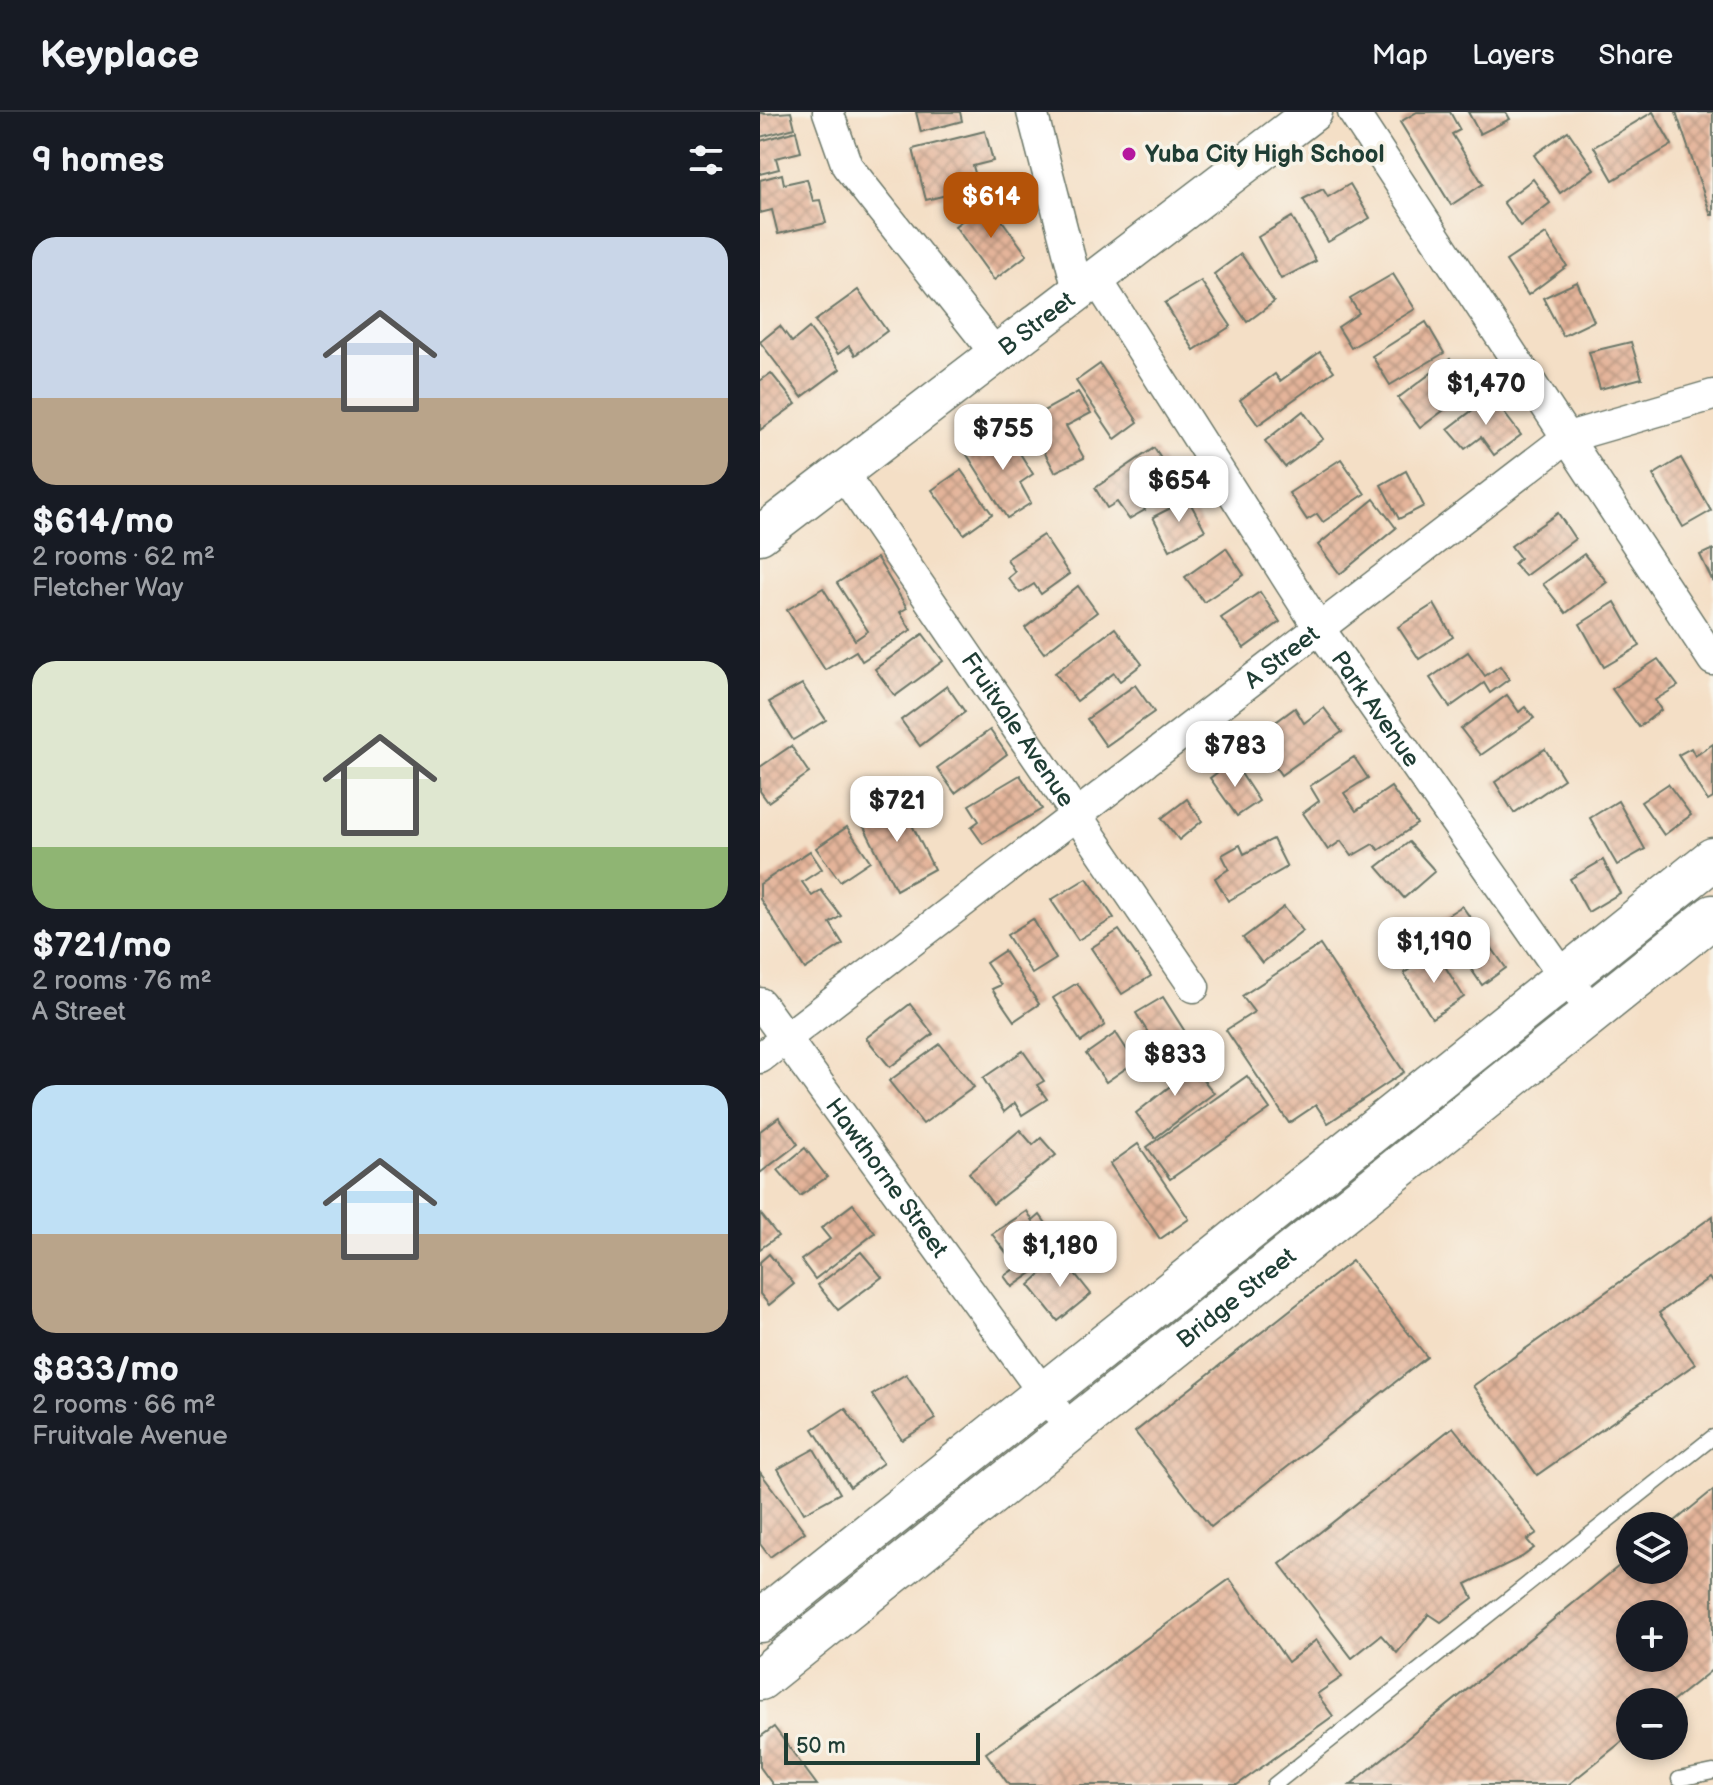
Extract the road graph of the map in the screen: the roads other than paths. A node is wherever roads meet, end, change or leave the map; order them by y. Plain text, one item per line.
1 (828, 112) edge
2 (1032, 112) edge
3 (1313, 112) edge
4 (1353, 112) edge
5 (1087, 284) junction
6 (996, 354) junction
7 (1713, 395) edge
8 (1568, 437) junction
9 (842, 472) junction
10 (760, 535) edge
11 (1319, 628) junction
12 (1713, 660) edge
13 (1076, 815) junction
14 (1713, 859) edge
15 (1713, 916) edge
16 (1564, 977) junction
17 (1194, 987) dead end
18 (760, 1003) edge
19 (1593, 1010) junction
20 (785, 1038) junction
21 (760, 1058) edge
22 (1043, 1393) junction
23 (1071, 1429) junction
24 (1713, 1437) edge
25 (760, 1621) edge
26 (767, 1660) edge
27 (1713, 1772) edge
28 (1679, 1779) dead end
29 (1274, 1785) edge

1 - 6 street
2 - 5 street, Park Avenue
3 - 5 street, B Street
4 - 8 street
5 - 6 street, B Street
5 - 11 street, Park Avenue
6 - 9 street, B Street
7 - 8 street, A Street
8 - 11 street, A Street
8 - 12 street
9 - 10 street, B Street
9 - 13 street, Fruitvale Avenue
11 - 13 street, A Street
11 - 16 street, Park Avenue
13 - 17 street, Fruitvale Avenue
13 - 20 street, A Street
14 - 16 main road, Bridge Street
15 - 19 main road, Bridge Street
16 - 19 street, Park Avenue
16 - 22 main road, Bridge Street
18 - 20 street, Hawthorne Street
19 - 23 main road, Bridge Street
20 - 21 street, A Street
20 - 22 street, Hawthorne Street
22 - 23 street, Hawthorne Street
22 - 25 main road, Bridge Street
23 - 26 main road, Bridge Street
24 - 29 lane
27 - 28 lane

